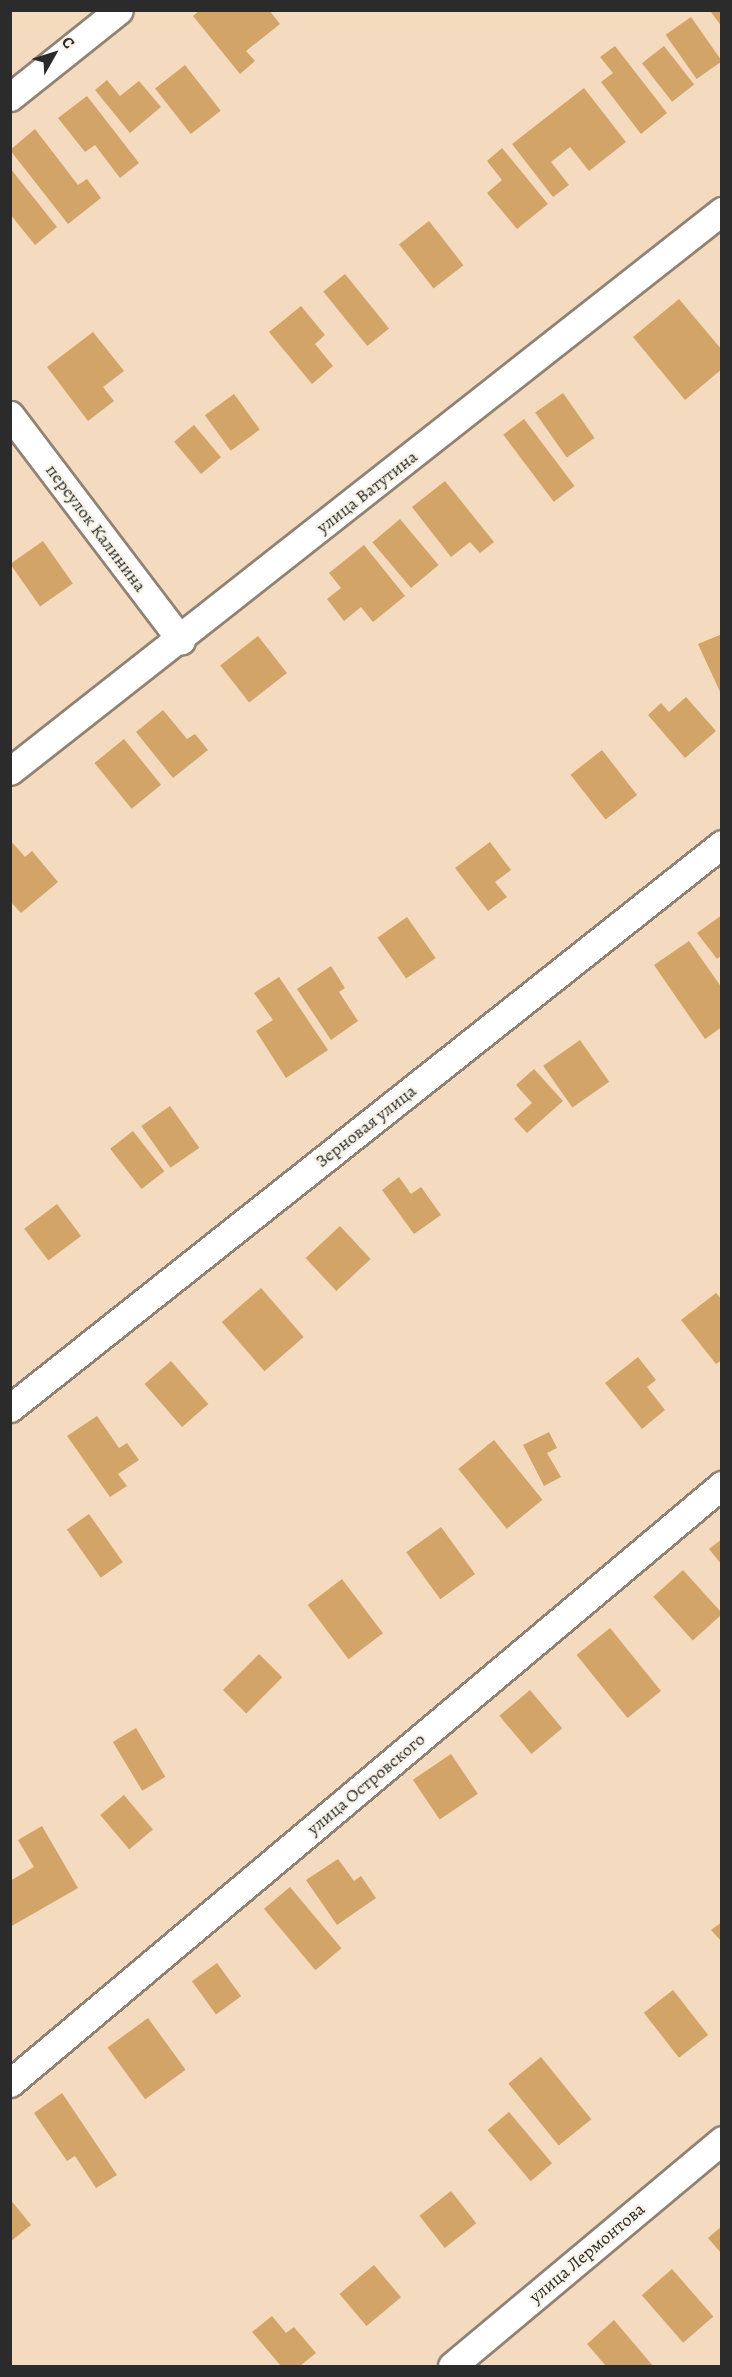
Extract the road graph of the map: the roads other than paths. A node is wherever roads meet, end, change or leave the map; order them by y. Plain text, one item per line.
1 (119, 10) edge
2 (10, 97) edge
3 (722, 211) edge
4 (10, 415) edge
5 (181, 640) junction
6 (10, 771) edge
7 (722, 844) edge
8 (10, 1408) edge
9 (722, 1485) edge
10 (10, 2083) edge
11 (722, 2140) edge
12 (452, 2367) edge

1 - 2 street
3 - 5 street, улица Ватутина
4 - 5 street, переулок Калинина
5 - 6 street, улица Ватутина
7 - 8 street, Зерновая улица
9 - 10 street, улица Островского
11 - 12 street, улица Лермонтова

